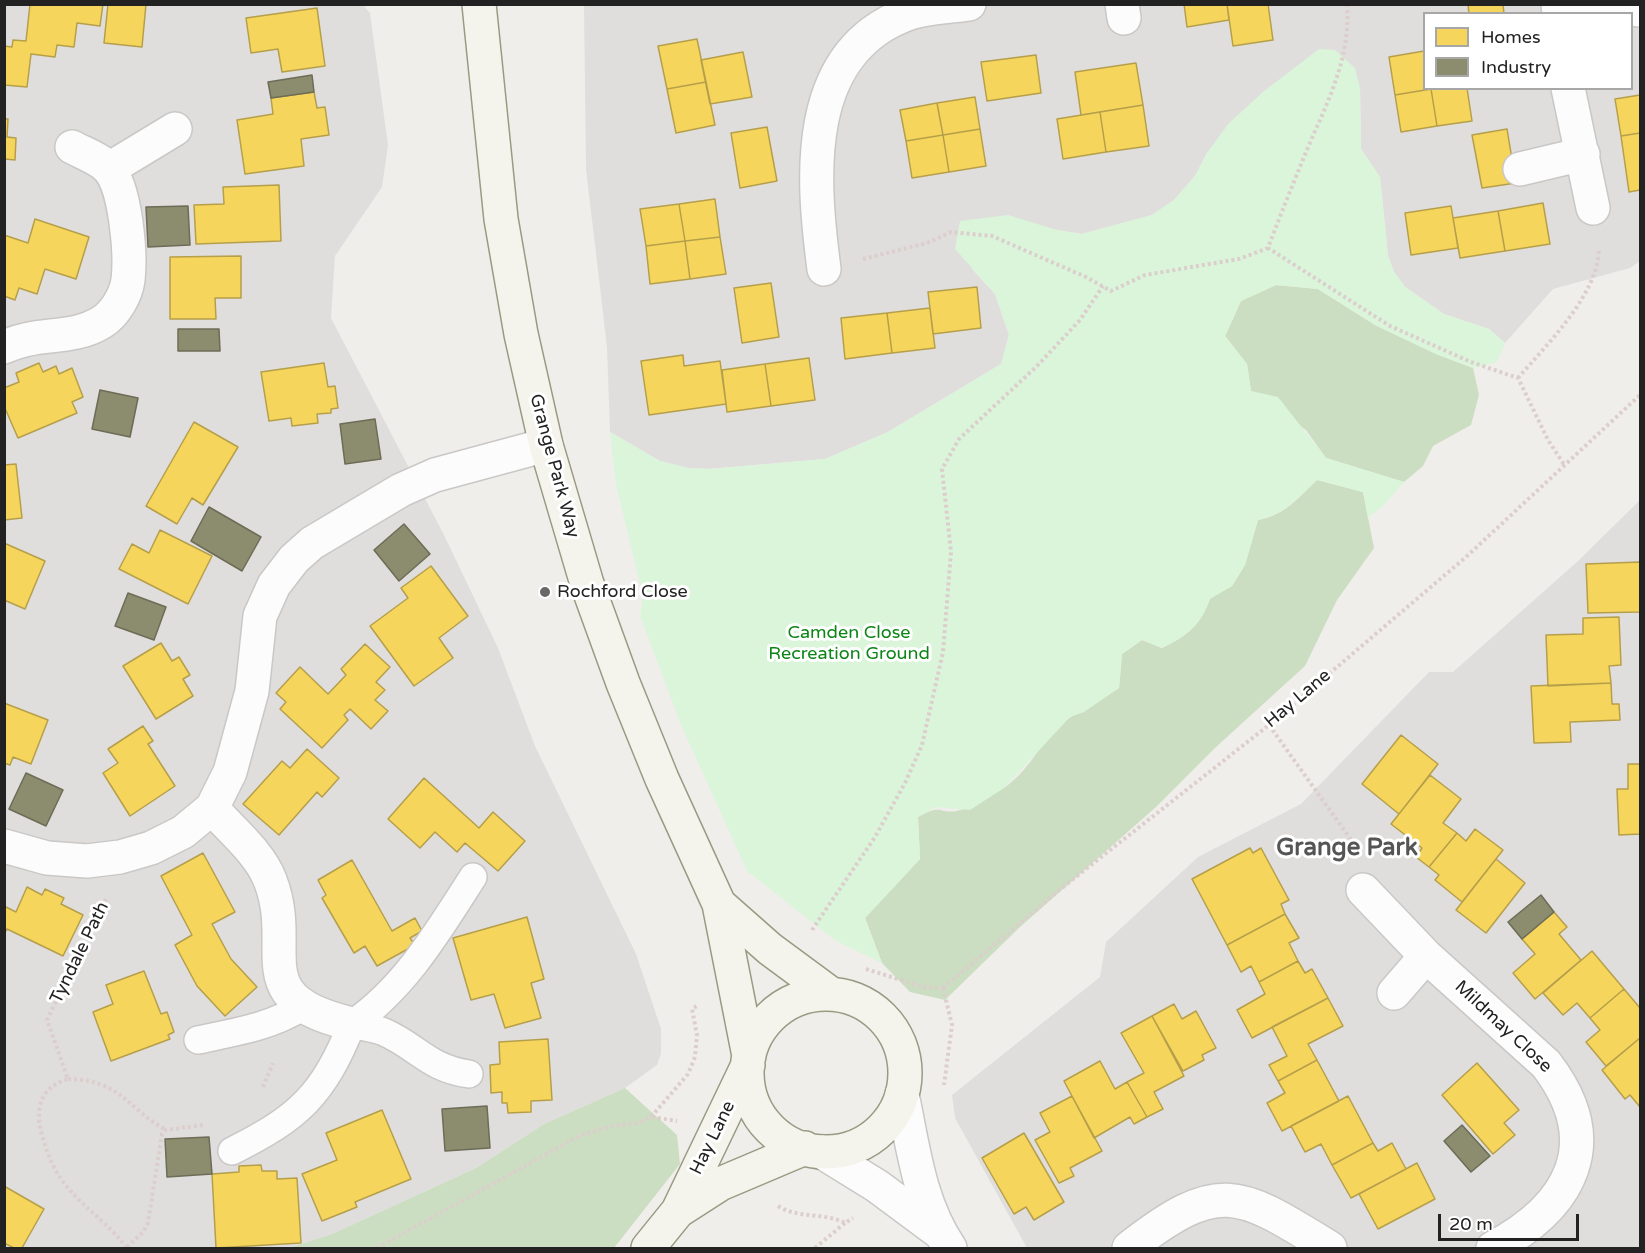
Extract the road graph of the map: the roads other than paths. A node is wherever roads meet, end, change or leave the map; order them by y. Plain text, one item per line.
1 (479, 4) edge
2 (969, 4) edge
3 (1588, 4) edge
4 (1641, 10) edge
5 (1568, 90) edge
6 (174, 129) dead end
7 (72, 147) dead end
8 (1583, 154) junction
9 (109, 169) junction
10 (1520, 169) dead end
11 (1593, 208) road end
12 (824, 269) road end
13 (4, 346) edge
14 (546, 445) junction
15 (212, 808) junction
16 (4, 846) edge
17 (473, 877) dead end
18 (1363, 890) road end
19 (718, 904) junction
20 (1426, 956) junction
21 (1394, 993) dead end
22 (831, 994) junction
23 (302, 1007) junction
24 (352, 1024) junction
25 (198, 1040) dead end
26 (749, 1060) junction
27 (469, 1074) dead end
28 (902, 1094) junction
29 (814, 1150) junction
30 (232, 1151) dead end
31 (678, 1211) junction
32 (944, 1240) edge
33 (648, 1248) edge
34 (1129, 1248) edge
35 (1330, 1248) edge
36 (1493, 1248) edge

1 - 14 street, Grange Park Way
2 - 12 street
3 - 4 street
5 - 8 street
6 - 9 street
7 - 9 street
8 - 10 street
8 - 11 street
9 - 13 street
14 - 15 street
14 - 19 street, Grange Park Way
15 - 16 street
15 - 23 street
17 - 24 lane
18 - 20 street, Mildmay Close
19 - 22 street, Grange Park Way
19 - 26 street, Grange Park Way
20 - 21 street
20 - 36 street, Mildmay Close
22 - 26 street, Grange Park Way
22 - 28 street, Grange Park Way
23 - 24 street
23 - 25 lane
24 - 27 lane
24 - 30 lane
26 - 29 street, Grange Park Way
26 - 31 street, Hay Lane
28 - 29 street, Grange Park Way
28 - 32 street, Grange Park Way
29 - 31 street, Hay Lane
29 - 32 street, Grange Park Way
31 - 33 street, Hay Lane
34 - 35 street

